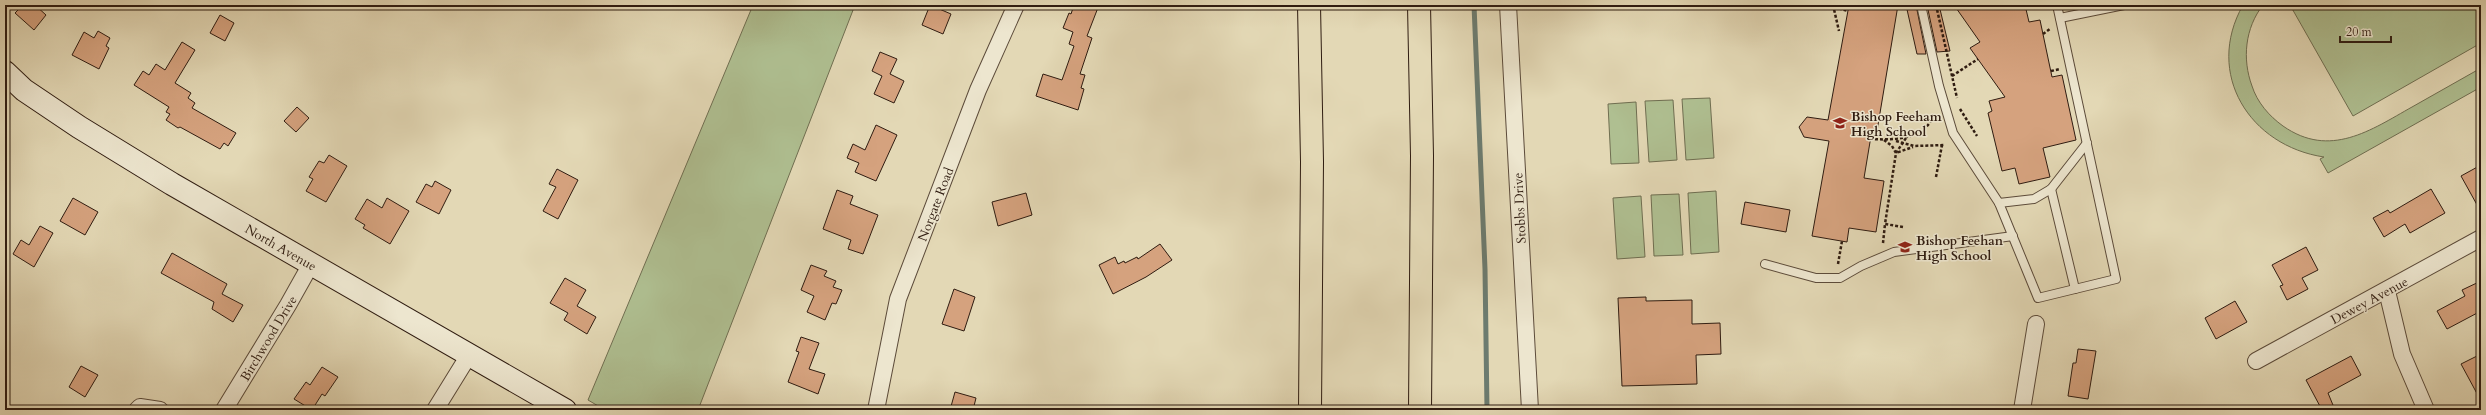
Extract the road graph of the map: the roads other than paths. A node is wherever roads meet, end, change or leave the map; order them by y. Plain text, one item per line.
1 (1016, 5) edge
2 (1309, 5) edge
3 (1419, 5) edge
4 (1508, 5) edge
5 (1921, 5) edge
6 (2057, 5) edge
7 (2124, 5) edge
8 (2092, 8) edge
9 (2060, 18) junction
10 (5, 72) edge
11 (2087, 143) junction
12 (2051, 189) junction
13 (1999, 204) junction
14 (2013, 236) junction
15 (2481, 238) edge
16 (311, 264) junction
17 (1765, 264) dead end
18 (2075, 289) junction
19 (2387, 291) junction
20 (2036, 324) dead end
21 (469, 355) junction
22 (2256, 361) dead end
23 (137, 410) edge
24 (160, 410) edge
25 (224, 410) edge
26 (435, 410) edge
27 (565, 410) edge
28 (876, 410) edge
29 (1310, 410) edge
30 (1420, 410) edge
31 (1530, 410) edge
32 (2022, 410) edge
33 (2426, 410) edge

1 - 28 street, Norgate Road
2 - 29 highway
3 - 30 highway
4 - 31 street, Stobbs Drive
5 - 13 lane
6 - 9 lane
7 - 8 lane
8 - 9 lane
9 - 11 lane
10 - 16 main road, North Avenue
11 - 12 lane
11 - 18 lane
12 - 13 lane
12 - 18 lane
13 - 14 lane
14 - 17 lane
14 - 18 lane
15 - 19 street, Dewey Avenue
16 - 21 main road, North Avenue
16 - 25 street, Birchwood Drive
19 - 22 street, Dewey Avenue
19 - 33 street
20 - 32 street
21 - 26 street
21 - 27 main road, North Avenue
23 - 24 street

